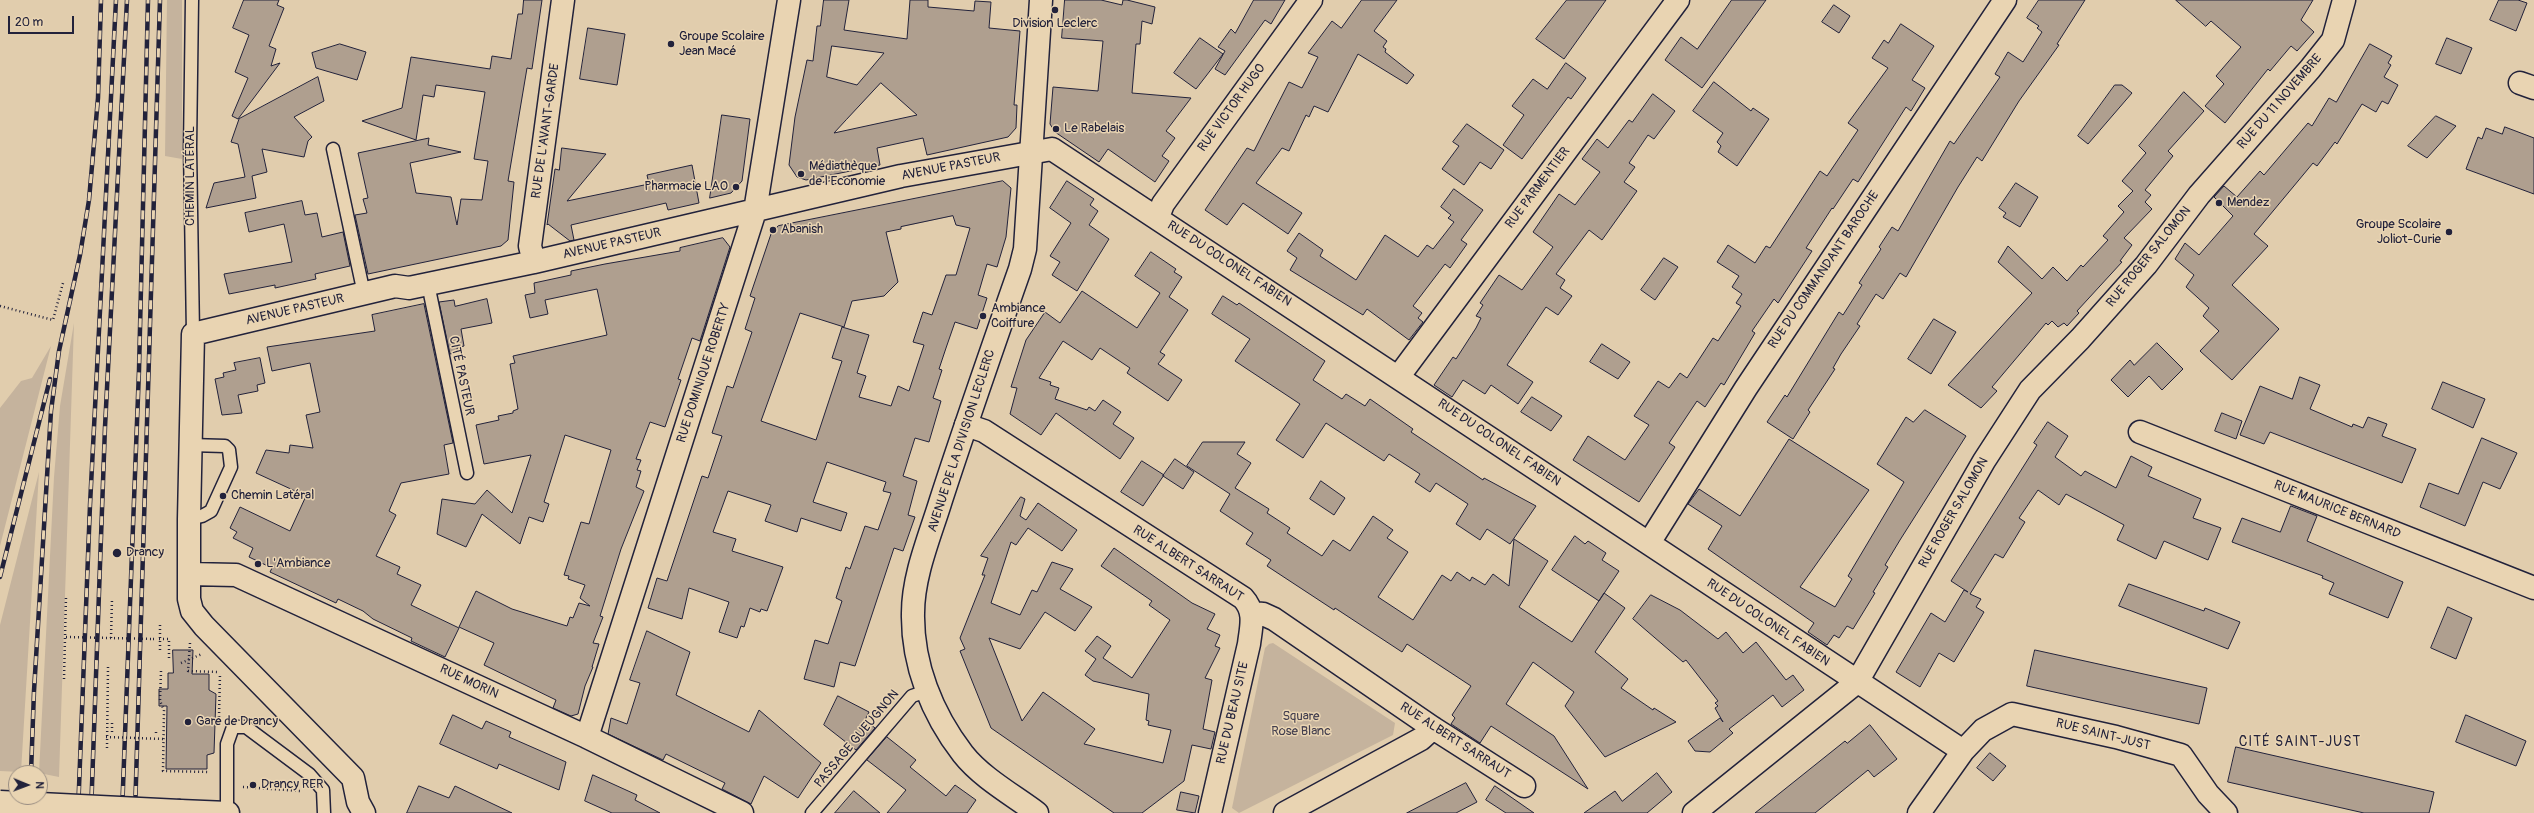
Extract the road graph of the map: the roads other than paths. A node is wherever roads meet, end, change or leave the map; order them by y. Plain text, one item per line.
1 (192, 0) edge
2 (563, 0) edge
3 (789, 0) edge
4 (1041, 0) edge
5 (1311, 0) edge
6 (1678, 0) edge
7 (2005, 0) edge
8 (2344, 0) edge
9 (333, 149) dead end
10 (1030, 152) junction
11 (2199, 195) joint
12 (755, 211) junction
13 (1158, 217) junction
14 (534, 262) junction
15 (428, 284) junction
16 (364, 294) junction
17 (193, 334) junction
18 (1399, 376) junction
19 (966, 425) junction
20 (2140, 432) dead end
21 (190, 445) junction
22 (467, 472) dead end
23 (189, 519) junction
24 (1649, 543) junction
25 (189, 574) junction
26 (2534, 588) edge
27 (1252, 613) junction
28 (1857, 682) junction
29 (927, 691) junction
30 (1433, 728) junction
31 (587, 737) junction
32 (1963, 751) junction
33 (1524, 786) dead end
34 (0, 802) edge
35 (227, 813) edge
36 (324, 813) edge
37 (364, 813) edge
38 (742, 813) edge
39 (812, 813) edge
40 (1037, 813) edge
41 (1210, 813) edge
42 (1285, 813) edge
43 (1694, 813) edge
44 (1919, 813) edge
45 (2226, 813) edge

1 - 17 lane, CHEMIN LATÉRAL
2 - 14 street, RUE DE L'AVANT-GARDE
3 - 12 street, RUE DOMINIQUE ROBERTY
4 - 10 street, AVENUE DE LA DIVISION LECLERC
5 - 13 street, RUE VICTOR HUGO
6 - 18 street, RUE PARMENTIER
7 - 24 street, RUE DU COMMANDANT BAROCHE
8 - 11 street, RUE DU 11 NOVEMBRE
9 - 16 lane
10 - 12 street, AVENUE PASTEUR
10 - 13 street, RUE DU COLONEL FABIEN
10 - 19 street, AVENUE DE LA DIVISION LECLERC
11 - 28 street, RUE ROGER SALOMON
12 - 14 street, AVENUE PASTEUR
12 - 31 street, RUE DOMINIQUE ROBERTY
13 - 18 street, RUE DU COLONEL FABIEN
14 - 15 street, AVENUE PASTEUR
15 - 16 street, AVENUE PASTEUR
15 - 22 lane, CITÉ PASTEUR
16 - 17 street, AVENUE PASTEUR
17 - 21 street, CHEMIN LATÉRAL
18 - 24 street, RUE DU COLONEL FABIEN
19 - 27 street, RUE ALBERT SARRAUT
19 - 29 street, AVENUE DE LA DIVISION LECLERC
20 - 26 street, RUE MAURICE BERNARD
21 - 23 street, CHEMIN LATÉRAL
21 - 23 lane
23 - 25 street, CHEMIN LATÉRAL
24 - 28 street, RUE DU COLONEL FABIEN
25 - 31 street, RUE MORIN
25 - 37 street, CHEMIN LATÉRAL
27 - 30 street, RUE ALBERT SARRAUT
27 - 41 street, RUE DU BEAU SITE
28 - 32 street, RUE DU COLONEL FABIEN
28 - 43 street, RUE ROGER SALOMON
29 - 39 lane, PASSAGE GUEUGNON
29 - 40 street, AVENUE DE LA DIVISION LECLERC
30 - 33 street, RUE ALBERT SARRAUT
30 - 42 street
31 - 38 street, RUE MORIN
32 - 44 street, RUE SAINT-JUST
32 - 45 street, RUE SAINT-JUST
34 - 35 street, bridge
35 - 36 lane

